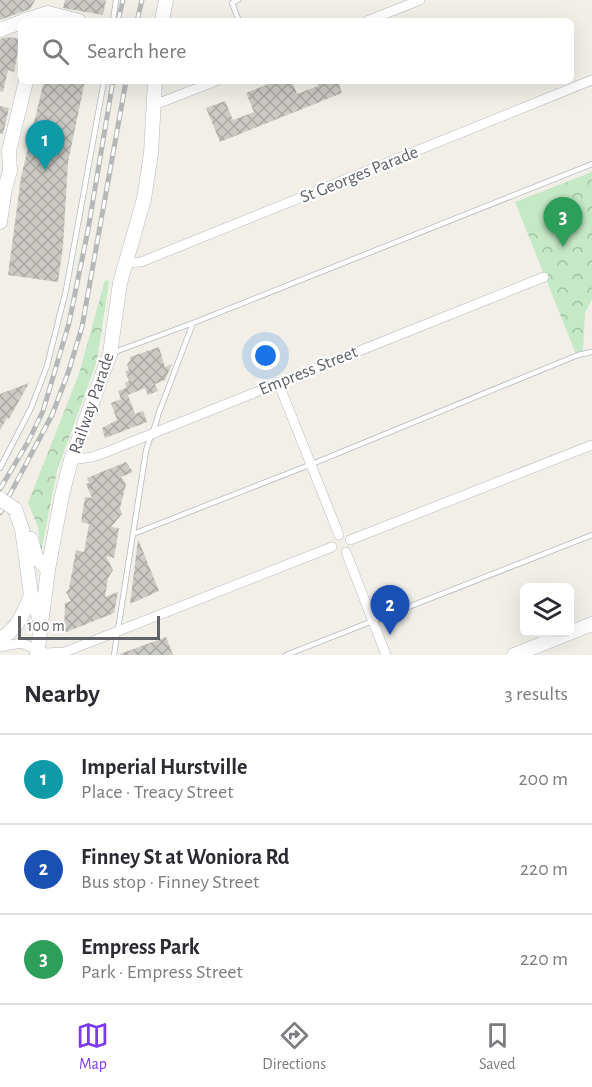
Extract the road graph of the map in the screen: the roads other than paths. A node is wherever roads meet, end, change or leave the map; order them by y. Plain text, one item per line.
1 (44, 0) edge
2 (53, 0) edge
3 (116, 0) edge
4 (166, 0) edge
5 (238, 0) edge
6 (420, 0) edge
7 (40, 18) edge
8 (68, 18) edge
9 (71, 18) edge
10 (114, 18) edge
11 (163, 18) edge
12 (238, 18) edge
13 (375, 18) edge
14 (592, 80) edge
15 (25, 84) edge
16 (103, 84) edge
17 (155, 84) edge
18 (208, 84) edge
19 (154, 105) junction
20 (9, 151) junction
21 (592, 164) edge
22 (0, 176) edge
23 (0, 222) edge
24 (125, 263) junction
25 (544, 277) dead end
26 (193, 323) junction
27 (592, 351) edge
28 (110, 354) junction
29 (278, 382) junction
30 (150, 435) junction
31 (592, 445) edge
32 (71, 460) junction
33 (312, 464) junction
34 (0, 468) edge
35 (0, 499) edge
36 (15, 509) junction
37 (133, 534) junction
38 (339, 535) junction
39 (592, 535) edge
40 (350, 540) junction
41 (332, 547) junction
42 (346, 552) junction
43 (48, 570) junction
44 (30, 595) junction
45 (371, 622) junction
46 (41, 624) junction
47 (592, 624) edge
48 (118, 632) junction
49 (0, 639) edge
50 (0, 647) edge
51 (37, 653) edge
52 (114, 655) edge
53 (286, 655) edge
54 (386, 655) edge
55 (514, 655) edge

1 - 7 street
2 - 9 street
3 - 10 lane
4 - 11 street
5 - 12 lane
6 - 13 street
7 - 8 street
14 - 24 street, St Georges Parade
15 - 20 street
16 - 34 lane
17 - 19 street, Railway Parade
18 - 19 street
19 - 24 street, Railway Parade
20 - 22 street
20 - 23 street
21 - 26 lane
24 - 28 street, Railway Parade
25 - 29 street, Empress Street
26 - 28 lane
26 - 30 lane
27 - 33 lane
28 - 32 street, Railway Parade
29 - 30 street, Empress Street
29 - 33 street
30 - 32 street, Empress Street
30 - 37 lane
31 - 40 street
32 - 43 street, Railway Parade
33 - 37 lane
33 - 38 street
35 - 36 street, bridge
36 - 43 street
36 - 44 street
37 - 48 lane
38 - 40 street
38 - 41 street
39 - 45 lane
40 - 42 street
41 - 42 street
41 - 48 street
42 - 45 street
43 - 46 street, Railway Parade
44 - 46 street
44 - 49 street
45 - 53 lane
45 - 54 street
46 - 51 street, Railway Parade
47 - 55 street
48 - 51 street
48 - 52 lane
50 - 51 street

